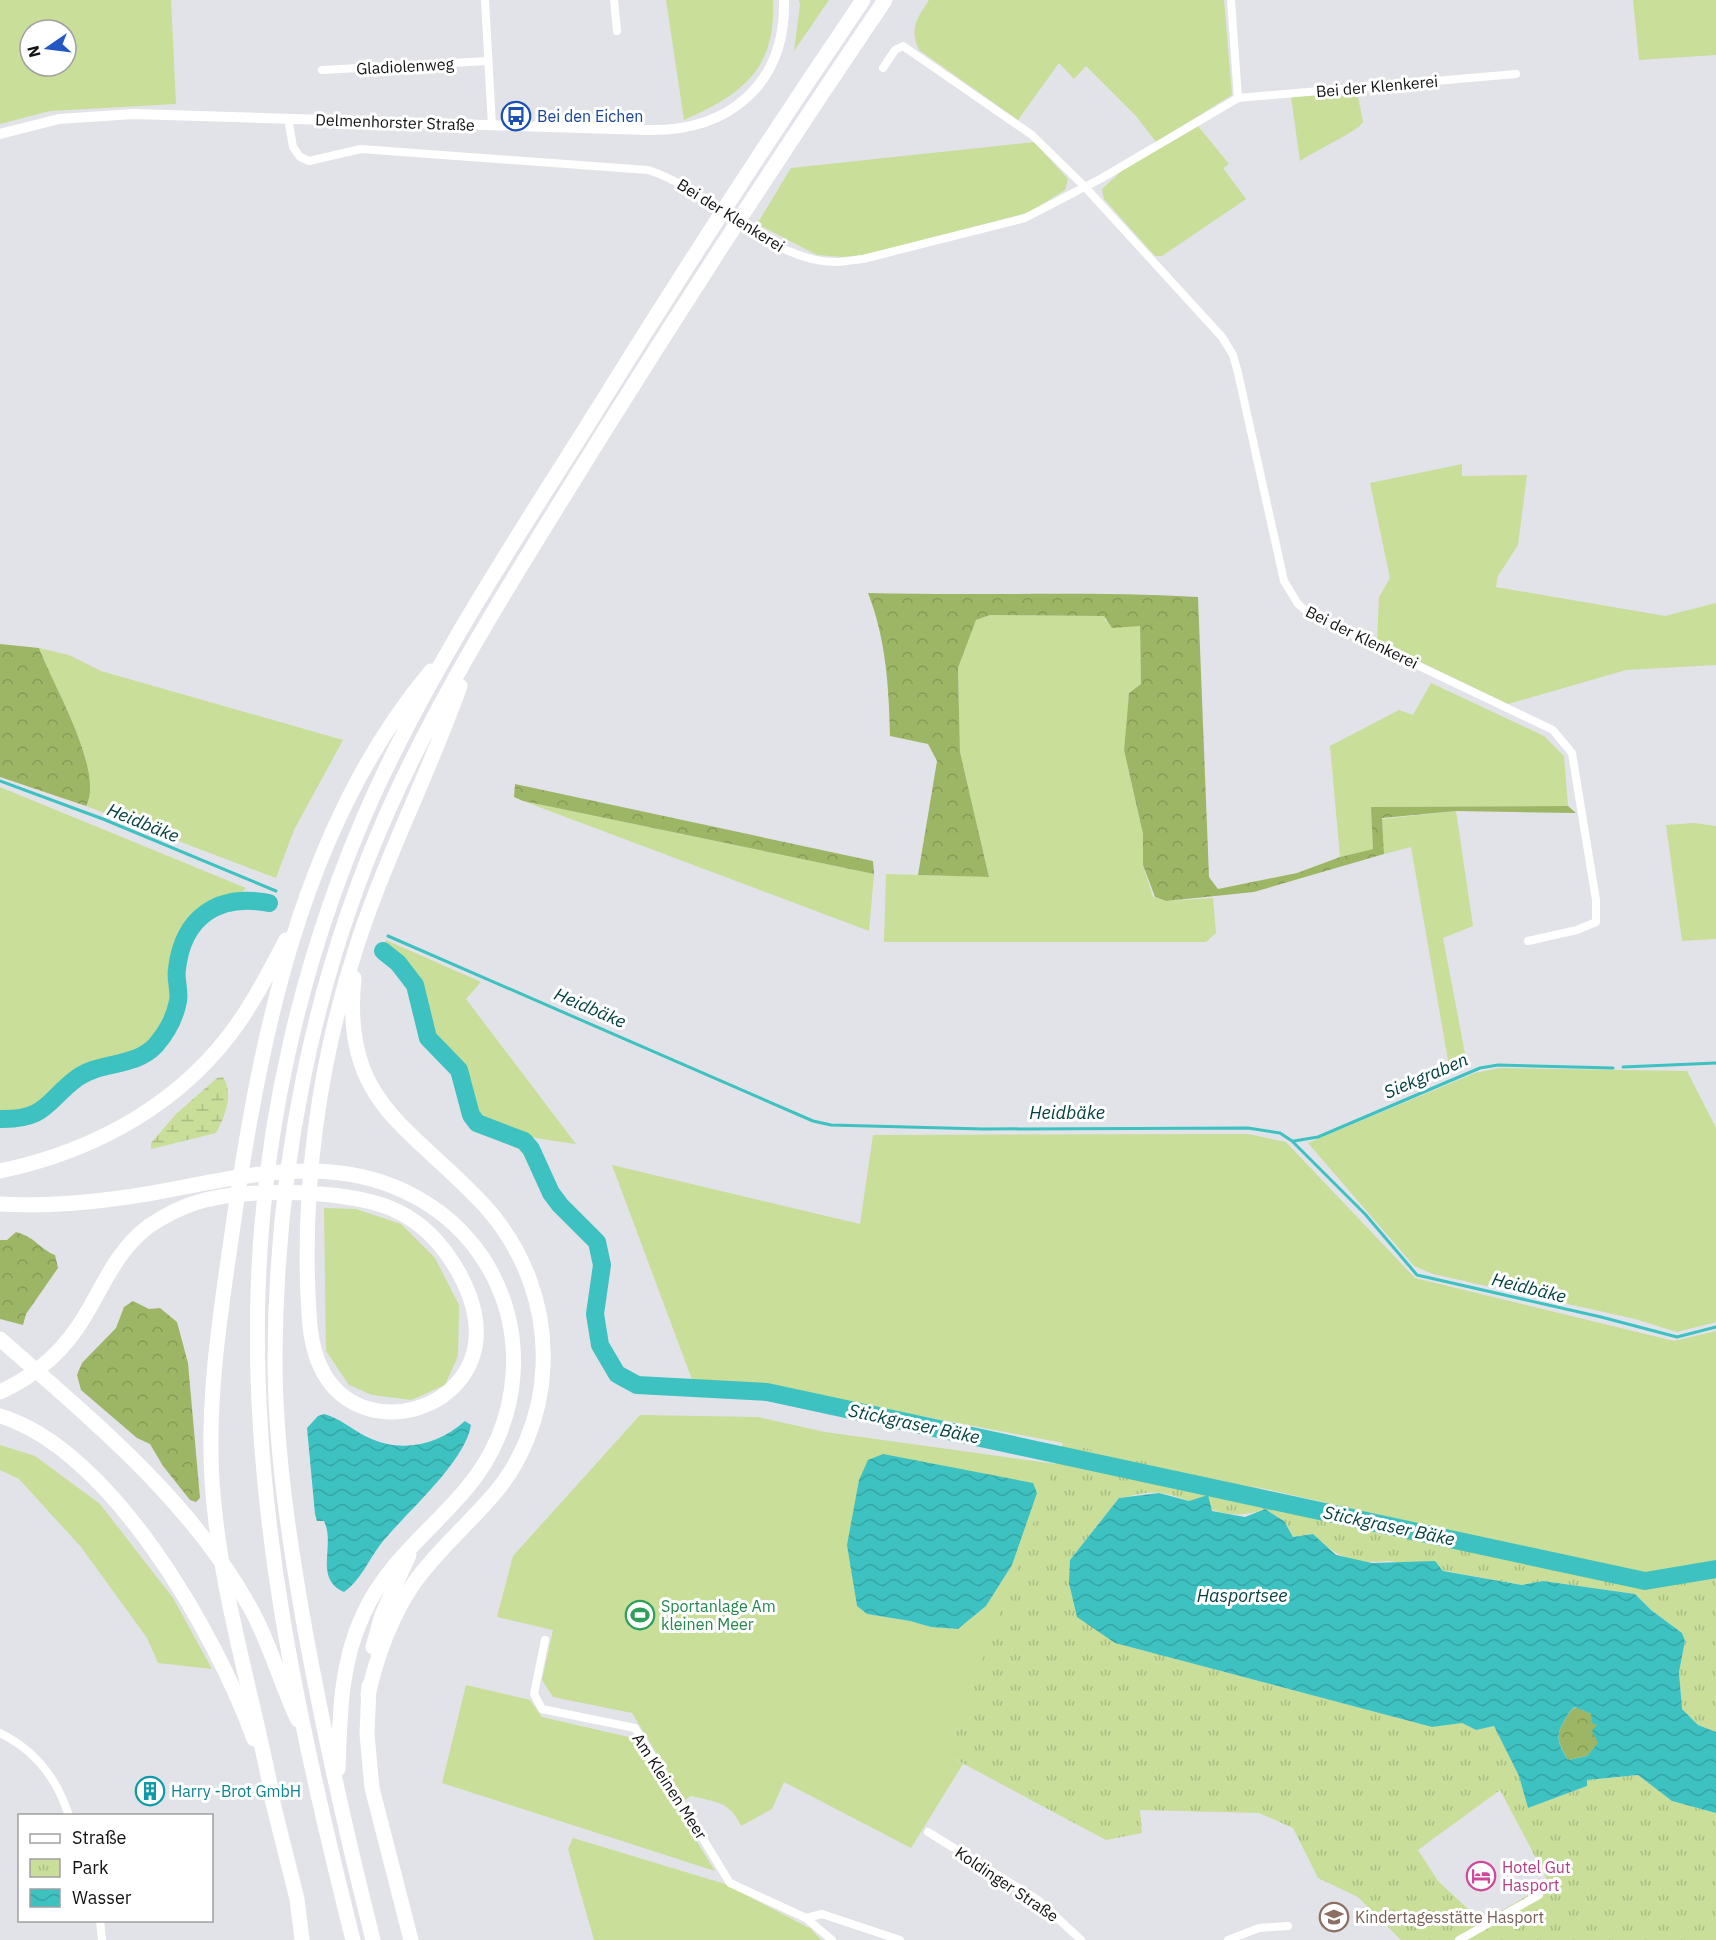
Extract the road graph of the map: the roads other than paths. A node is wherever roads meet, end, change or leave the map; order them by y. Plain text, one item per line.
1 (485, 0) edge
2 (614, 0) edge
3 (784, 0) edge
4 (863, 0) edge
5 (885, 0) edge
6 (1231, 0) edge
7 (617, 31) dead end
8 (488, 61) junction
9 (883, 68) dead end
10 (322, 69) dead end
11 (1516, 74) dead end
12 (1238, 98) junction
13 (288, 118) junction
14 (492, 125) junction
15 (0, 134) edge
16 (1085, 187) junction
17 (456, 641) junction
18 (476, 644) junction
19 (303, 908) junction
20 (1528, 941) dead end
21 (358, 942) junction
22 (0, 1171) edge
23 (0, 1204) edge
24 (0, 1339) edge
25 (0, 1392) edge
26 (0, 1416) edge
27 (417, 1539) junction
28 (545, 1640) dead end
29 (368, 1695) junction
30 (0, 1733) edge
31 (307, 1739) junction
32 (337, 1790) junction
33 (273, 1800) junction
34 (68, 1814) edge
35 (928, 1832) dead end
36 (1539, 1895) dead end
37 (806, 1918) junction
38 (100, 1922) edge
39 (1288, 1926) dead end
40 (102, 1940) edge
41 (302, 1940) edge
42 (353, 1940) edge
43 (373, 1940) edge
44 (411, 1940) edge
45 (832, 1940) edge
46 (900, 1940) edge
47 (1081, 1940) edge
48 (1228, 1940) edge
49 (1459, 1940) edge

1 - 8 street
2 - 7 street
3 - 14 street, Delmenhorster Straße
4 - 17 highway
5 - 18 highway
6 - 12 street
8 - 10 street, Gladiolenweg
8 - 14 street
9 - 16 street, Bei der Klenkerei
11 - 12 street, Bei der Klenkerei
12 - 16 street, Bei der Klenkerei
13 - 14 street, Delmenhorster Straße
13 - 15 street, Delmenhorster Straße
13 - 16 street, Bei der Klenkerei
16 - 20 street, Bei der Klenkerei
17 - 19 highway
17 - 31 highway
18 - 21 highway
18 - 32 highway
19 - 22 highway
19 - 33 highway
21 - 25 highway
21 - 29 highway
23 - 27 highway
24 - 31 highway
26 - 33 highway
27 - 29 highway
27 - 32 highway
28 - 37 street, Am Kleinen Meer
29 - 44 highway
30 - 34 street
31 - 42 highway
32 - 43 highway
33 - 41 highway
35 - 47 street, Koldinger Straße
36 - 49 street
37 - 45 street, Am Kleinen Meer
37 - 46 street, Am Kleinen Meer
38 - 40 street
39 - 48 street

